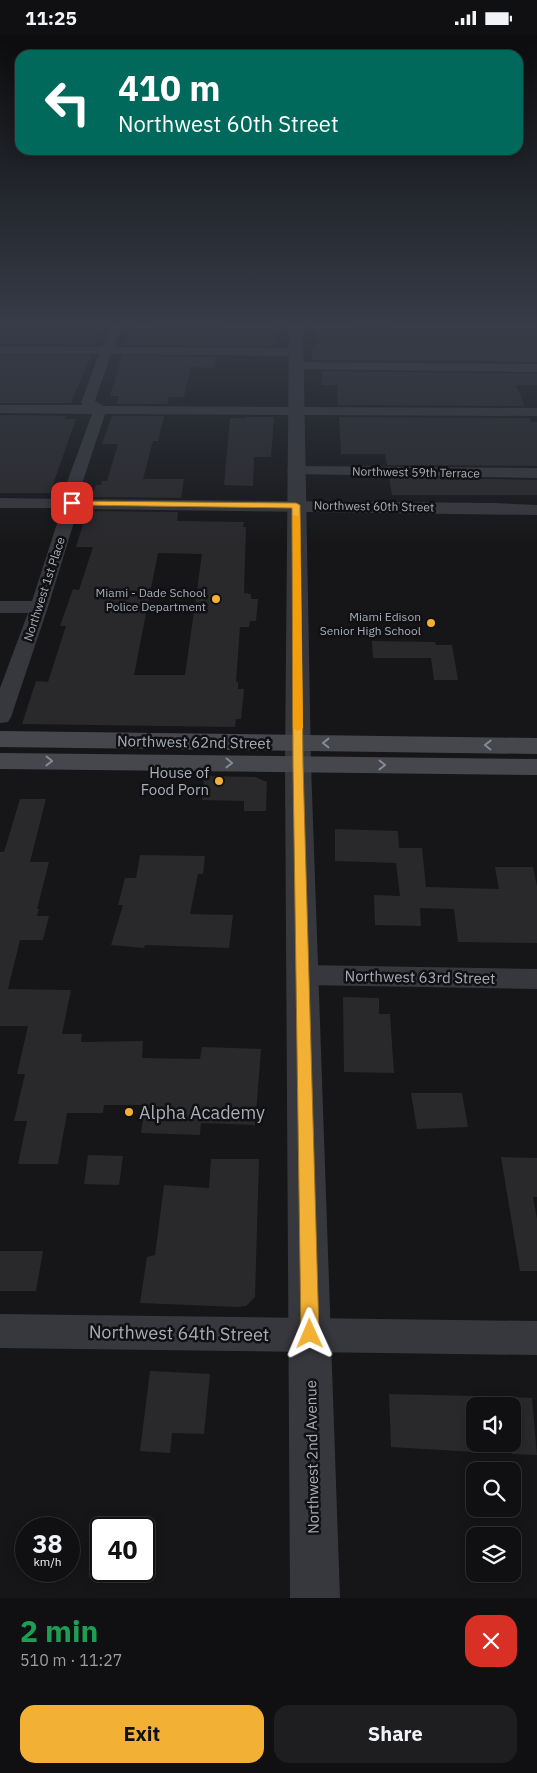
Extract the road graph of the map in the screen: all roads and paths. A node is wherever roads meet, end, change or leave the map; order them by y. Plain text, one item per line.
1 (96, 399) edge
2 (295, 399) edge
3 (0, 403) edge
4 (94, 406) junction
5 (295, 408) junction
6 (0, 409) edge
7 (537, 412) edge
8 (295, 471) junction
9 (537, 473) edge
10 (0, 503) edge
11 (72, 503) junction
12 (296, 505) junction
13 (537, 510) edge
14 (0, 607) edge
15 (39, 607) junction
16 (0, 717) edge
17 (0, 739) edge
18 (537, 746) edge
19 (298, 753) junction
20 (0, 761) edge
21 (537, 767) edge
22 (302, 975) junction
23 (537, 979) edge
24 (0, 1331) edge
25 (310, 1334) junction
26 (537, 1338) edge
27 (315, 1598) edge

1 - 4 street, Northwest 1st Place
2 - 5 street, Northwest 2nd Avenue
3 - 4 street
4 - 5 street
4 - 6 street
4 - 11 street, Northwest 1st Place
5 - 7 street
5 - 8 street, Northwest 2nd Avenue
8 - 9 street, Northwest 59th Terrace
8 - 12 street, Northwest 2nd Avenue
10 - 11 street, Northwest 60th Street
11 - 12 street, Northwest 60th Street
11 - 15 street, Northwest 1st Place
12 - 13 street, Northwest 60th Street
12 - 19 street, Northwest 2nd Avenue
14 - 15 street
15 - 16 street, Northwest 1st Place
17 - 19 main road, Northwest 62nd Street
18 -> 19 main road, Northwest 62nd Street
20 -> 19 main road, Northwest 62nd Street
19 -> 21 main road, Northwest 62nd Street
19 - 22 street, Northwest 2nd Avenue
22 - 23 street, Northwest 63rd Street
22 - 25 street, Northwest 2nd Avenue
24 - 25 street, Northwest 64th Street
25 - 26 street, Northwest 64th Street
25 - 27 street, Northwest 2nd Avenue

